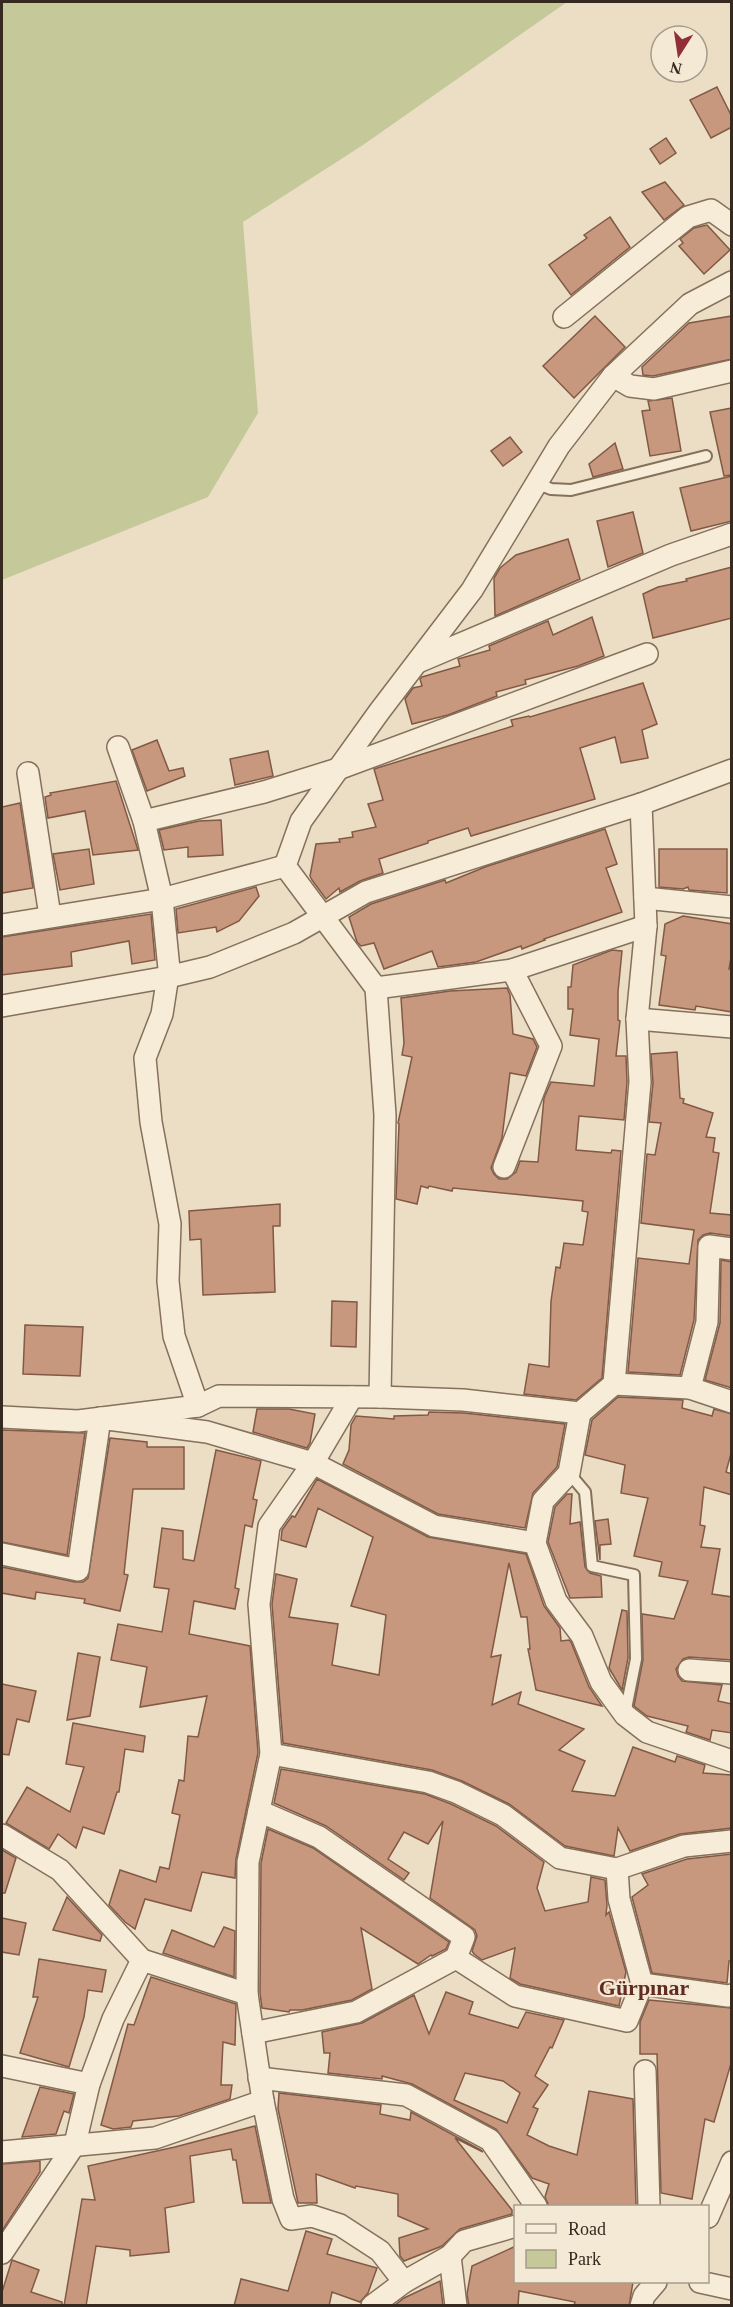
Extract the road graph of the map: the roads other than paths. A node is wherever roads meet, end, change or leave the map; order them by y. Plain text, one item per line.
1 (732, 225) edge
2 (732, 282) edge
3 (564, 317) dead end
4 (732, 371) edge
5 (613, 376) junction
6 (706, 456) dead end
7 (536, 483) junction
8 (732, 534) edge
9 (647, 654) dead end
10 (417, 662) junction
11 (118, 747) dead end
12 (338, 769) junction
13 (732, 770) edge
14 (28, 773) dead end
15 (641, 804) junction
16 (144, 821) junction
17 (285, 866) junction
18 (645, 898) junction
19 (162, 900) junction
20 (732, 907) edge
21 (50, 915) junction
22 (321, 916) junction
23 (2, 925) edge
24 (646, 926) junction
25 (512, 970) junction
26 (168, 977) junction
27 (376, 988) junction
28 (2, 1006) edge
29 (637, 1019) junction
30 (732, 1027) edge
31 (504, 1167) dead end
32 (732, 1249) edge
33 (614, 1384) junction
34 (690, 1388) junction
35 (351, 1397) junction
36 (380, 1397) junction
37 (732, 1402) edge
38 (198, 1406) junction
39 (580, 1413) junction
40 (2, 1417) edge
41 (100, 1418) junction
42 (313, 1463) junction
43 (569, 1473) junction
44 (535, 1543) junction
45 (2, 1554) edge
46 (689, 1670) dead end
47 (732, 1673) edge
48 (625, 1715) junction
49 (271, 1754) junction
50 (732, 1761) edge
51 (259, 1811) junction
52 (2, 1836) edge
53 (732, 1841) edge
54 (617, 1869) junction
55 (456, 1958) junction
56 (142, 1960) junction
57 (642, 1984) junction
58 (247, 1994) junction
59 (732, 1995) edge
60 (253, 2033) junction
61 (2, 2066) edge
62 (645, 2071) dead end
63 (259, 2078) junction
64 (89, 2085) junction
65 (263, 2101) junction
66 (75, 2144) junction
67 (2, 2152) edge
68 (732, 2163) edge
69 (535, 2205) edge
70 (648, 2205) edge
71 (709, 2215) edge
72 (514, 2227) edge
73 (2, 2253) edge
74 (450, 2256) junction
75 (404, 2282) junction
76 (655, 2283) edge
77 (704, 2283) edge
78 (732, 2289) edge
79 (372, 2306) edge
80 (456, 2306) edge
81 (642, 2306) edge

1 - 3 street
2 - 5 street
4 - 5 street
5 - 7 street
6 - 7 lane
7 - 10 street
8 - 10 street
9 - 12 street
10 - 12 street
11 - 16 street
12 - 16 street
12 - 17 street
13 - 15 street
14 - 21 street
15 - 18 street
15 - 22 street
16 - 19 street
17 - 19 street
17 - 22 street
18 - 20 street
18 - 24 street
19 - 21 street
19 - 26 street
21 - 23 street
22 - 26 street
22 - 27 street
24 - 25 street
24 - 29 street
25 - 27 street
25 - 31 street
26 - 28 street
26 - 38 street
27 - 36 street
29 - 30 street
29 - 33 street
32 - 34 street
33 - 34 street
33 - 39 street
34 - 37 street
35 - 36 street
35 - 38 street
35 - 42 street
36 - 39 street
38 - 41 street
39 - 43 street
40 - 41 street
41 - 42 street
41 - 45 street
42 - 44 street
42 - 49 street
43 - 44 street
43 - 48 lane
44 - 48 street
46 - 47 street
48 - 50 street
49 - 51 street
49 - 54 street
51 - 55 street
51 - 58 street
52 - 56 street
53 - 54 street
54 - 57 street
55 - 57 street
55 - 60 street
56 - 58 street
56 - 64 street
57 - 59 street
58 - 60 street
60 - 63 street
61 - 64 street
62 - 70 street
63 - 65 street
63 - 69 street
64 - 66 street
65 - 66 street
65 - 75 street
66 - 67 street
66 - 73 street
68 - 71 street
72 - 74 street
74 - 75 street
74 - 80 street
75 - 79 street
76 - 81 street
77 - 78 street

